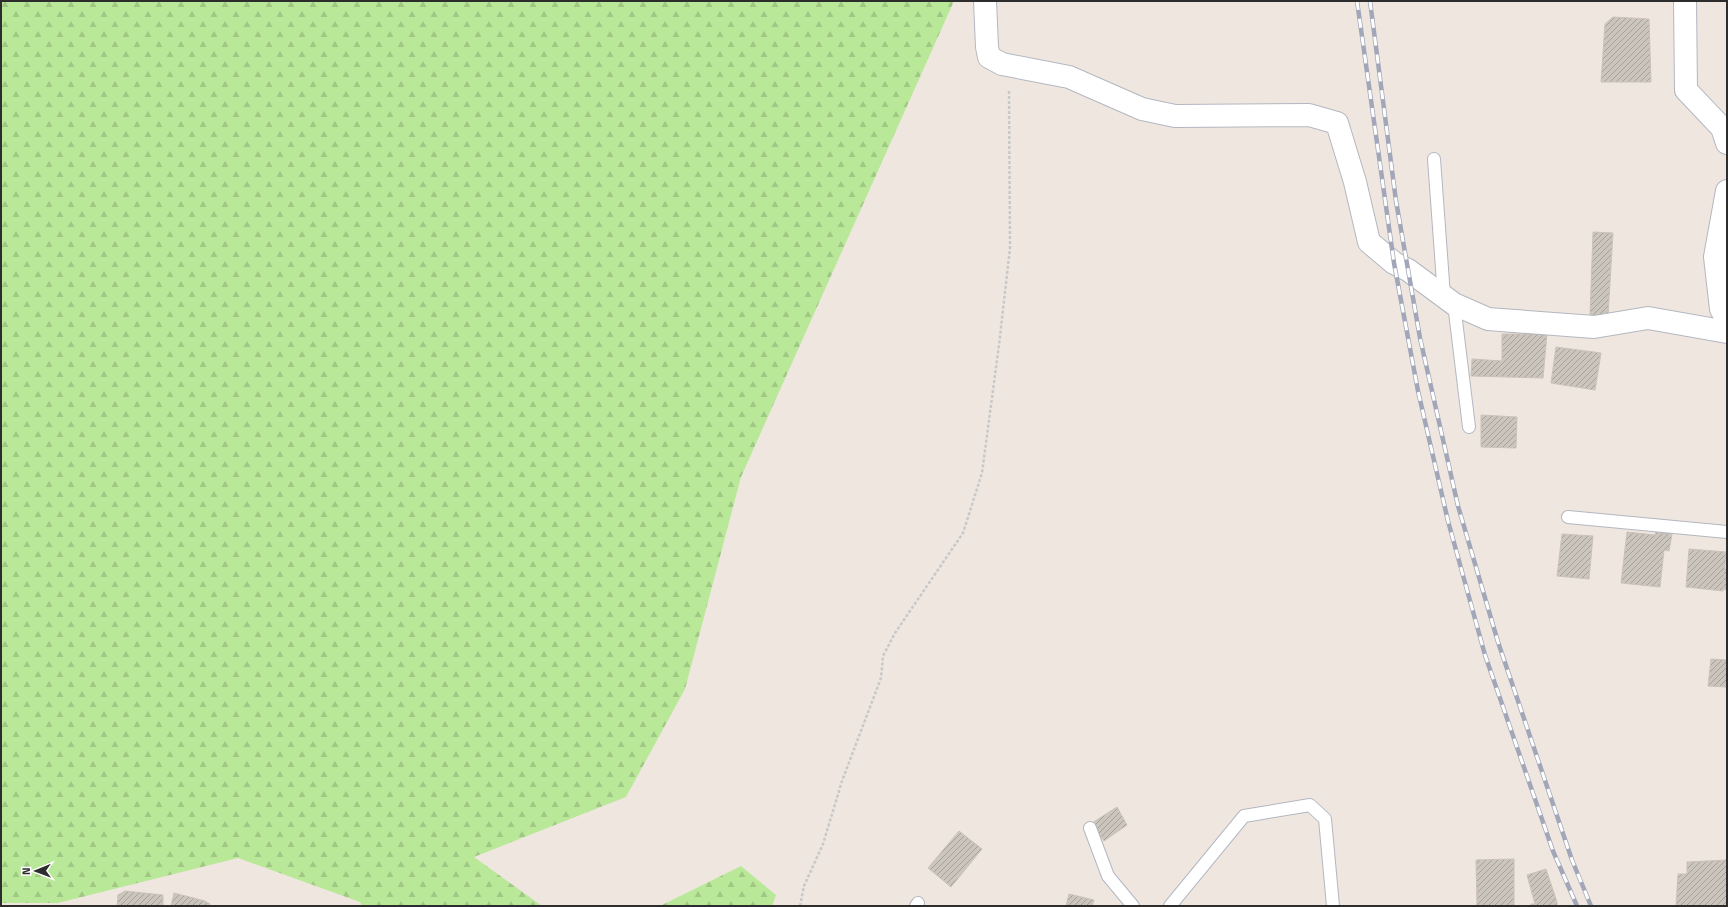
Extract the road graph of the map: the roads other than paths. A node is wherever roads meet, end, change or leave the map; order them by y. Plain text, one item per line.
1 (985, 1) edge
2 (1685, 1) edge
3 (1727, 143) edge
4 (1434, 159) dead end
5 (1727, 190) edge
6 (1449, 300) junction
7 (1727, 319) edge
8 (1727, 332) edge
9 (1469, 427) dead end
10 (1568, 517) dead end
11 (1727, 532) edge
12 (1090, 828) dead end
13 (1133, 906) edge
14 (1170, 906) edge
15 (1333, 906) edge

1 - 6 street
2 - 3 street
4 - 6 lane
5 - 7 street
6 - 8 street
6 - 9 lane
10 - 11 lane
12 - 13 lane
14 - 15 lane

